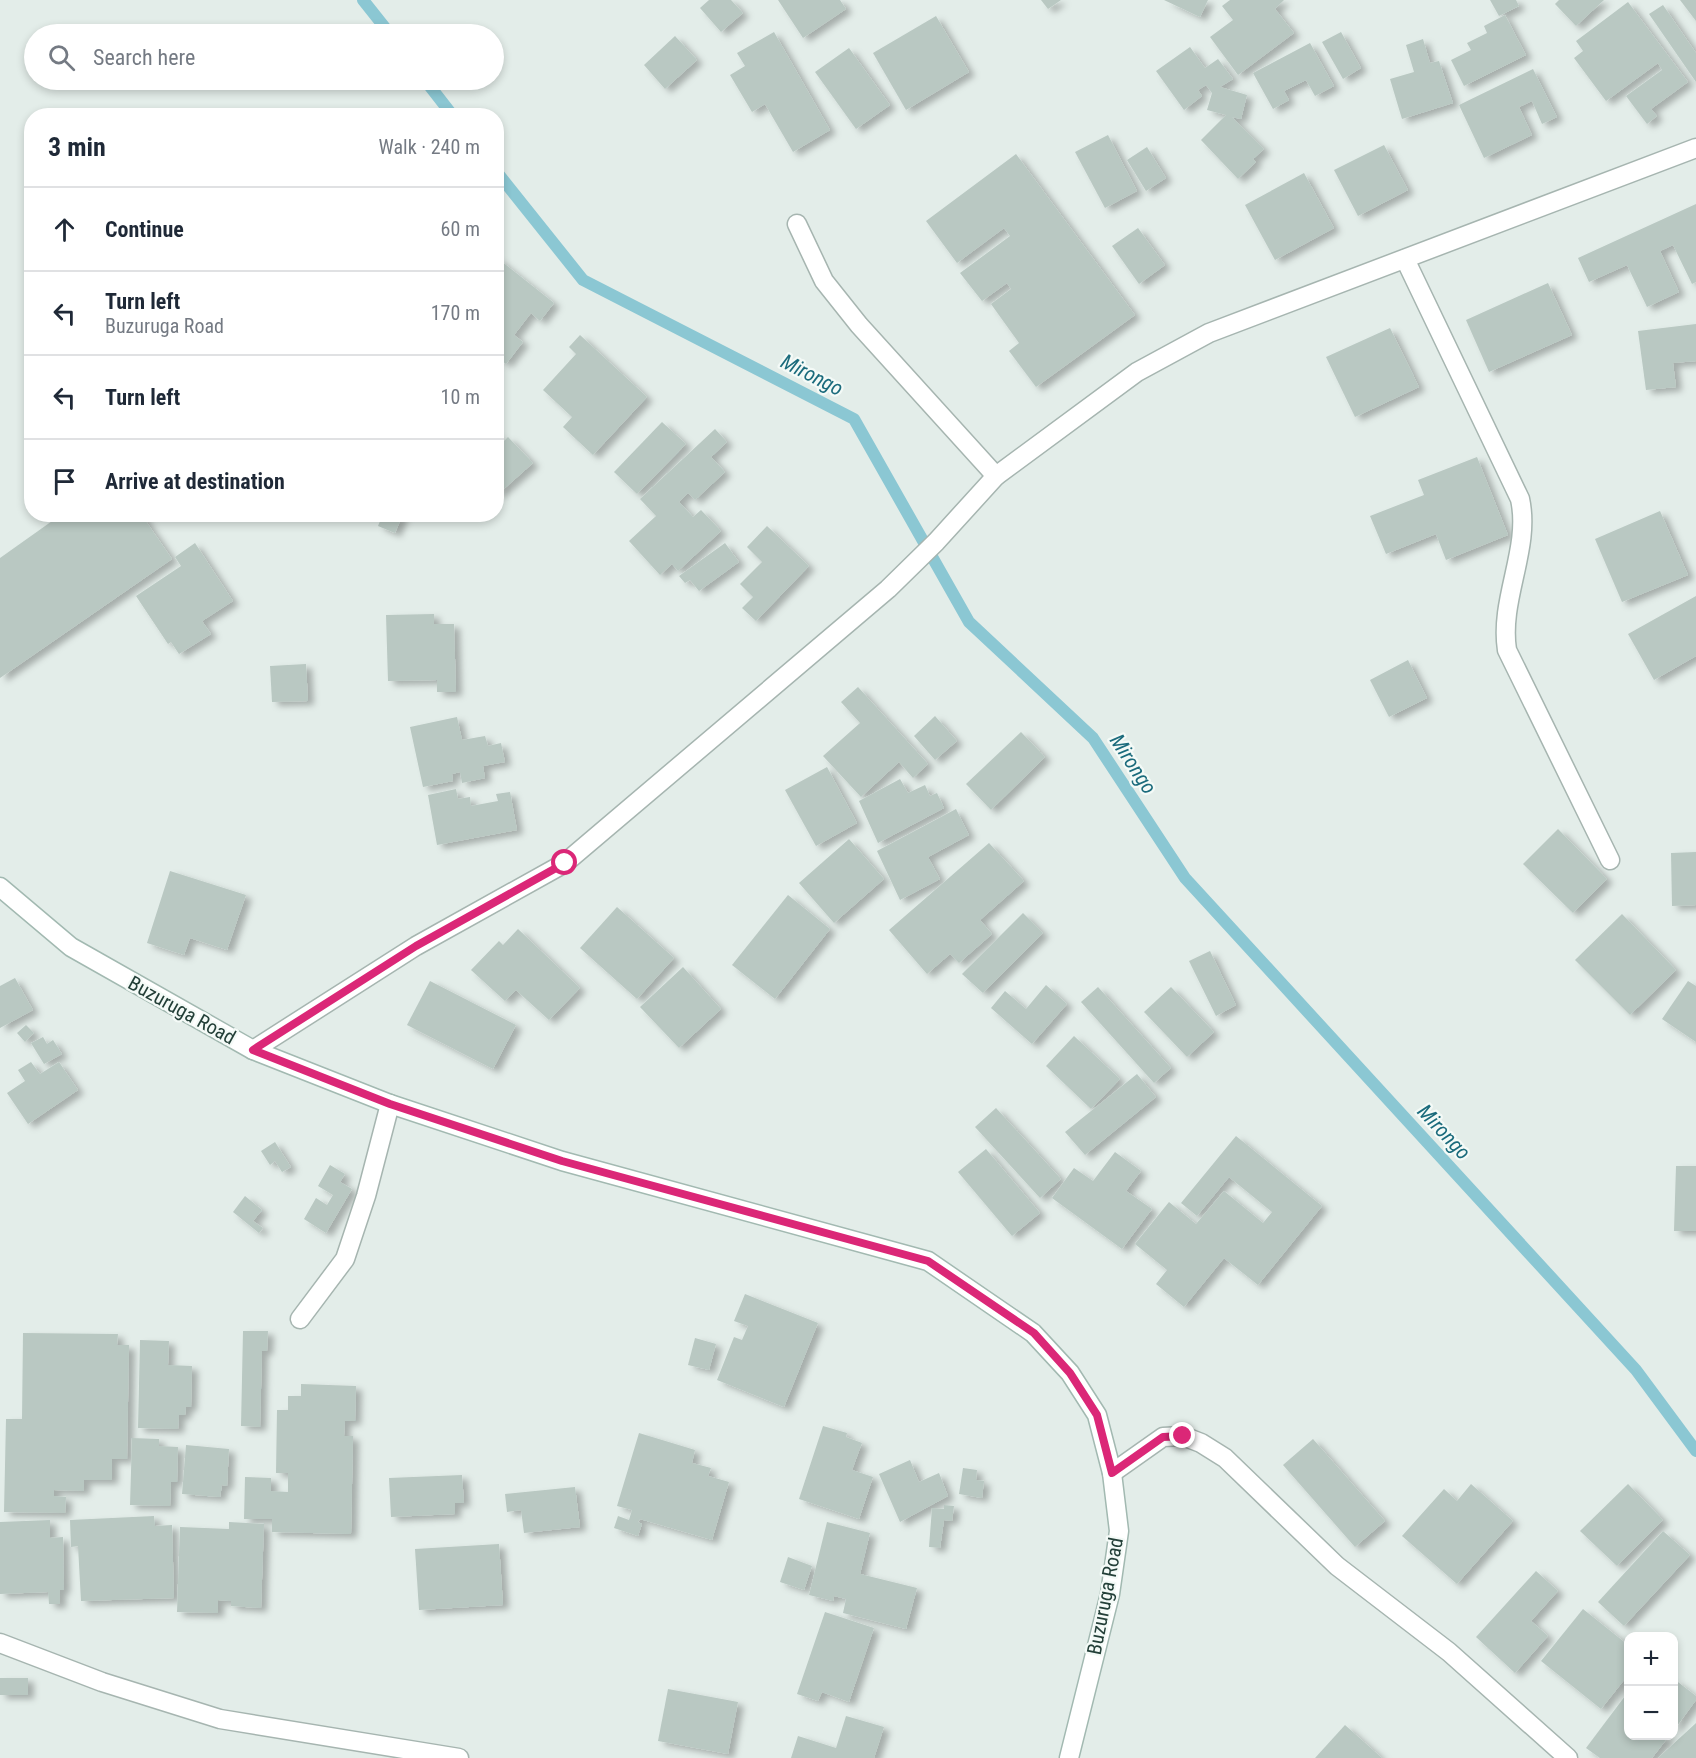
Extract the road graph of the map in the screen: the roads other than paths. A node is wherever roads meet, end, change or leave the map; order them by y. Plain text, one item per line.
1 (1696, 148) edge
2 (797, 224) dead end
3 (1406, 259) junction
4 (996, 476) junction
5 (1610, 860) dead end
6 (0, 887) edge
7 (253, 1050) junction
8 (390, 1104) junction
9 (300, 1319) dead end
10 (1112, 1473) junction
11 (0, 1643) edge
12 (459, 1758) edge
13 (1069, 1758) edge
14 (1568, 1758) edge

1 - 3 street
2 - 4 street
3 - 4 street
3 - 5 street
4 - 7 street
6 - 7 street, Buzuruga Road
7 - 8 street, Buzuruga Road
8 - 9 street
8 - 10 street, Buzuruga Road
10 - 13 street, Buzuruga Road
10 - 14 street
11 - 12 street

